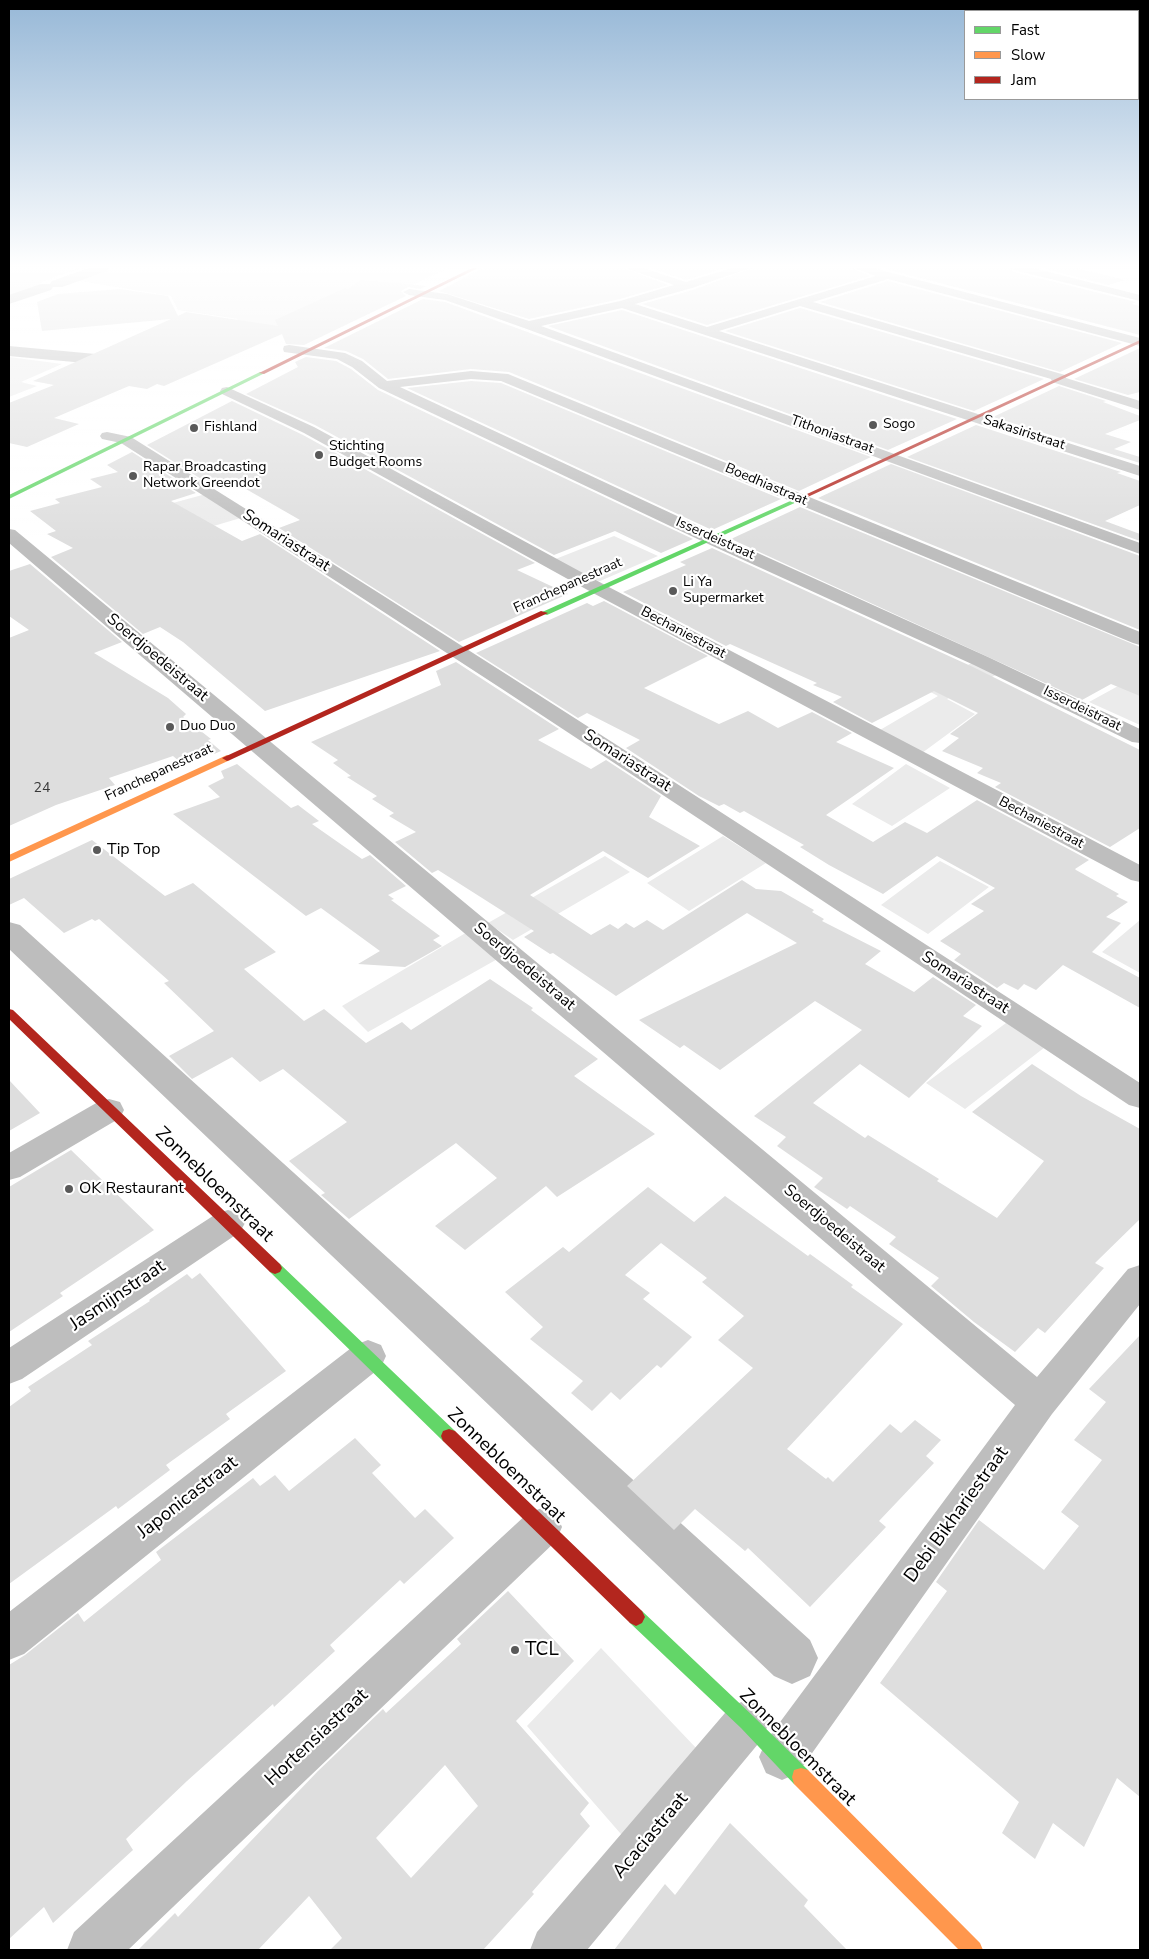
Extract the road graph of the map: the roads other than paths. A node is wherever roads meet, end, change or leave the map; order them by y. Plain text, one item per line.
1 (271, 359) edge
2 (292, 359) edge
3 (347, 359) edge
4 (623, 359) edge
5 (793, 359) edge
6 (995, 359) edge
7 (1101, 359) edge
8 (1059, 378) junction
9 (384, 385) junction
10 (227, 391) junction
11 (1140, 406) edge
12 (976, 418) junction
13 (117, 438) junction
14 (67, 456) dead end
15 (890, 456) junction
16 (1140, 471) edge
17 (9, 497) edge
18 (798, 499) junction
19 (9, 534) edge
20 (712, 539) junction
21 (1140, 549) edge
22 (599, 589) junction
23 (1140, 639) edge
24 (459, 651) junction
25 (1140, 737) edge
26 (259, 743) junction
27 (9, 859) edge
28 (1140, 875) edge
29 (9, 1013) edge
30 (1140, 1097) edge
31 (109, 1110) junction
32 (9, 1168) edge
33 (228, 1223) junction
34 (1140, 1279) edge
35 (368, 1356) junction
36 (9, 1368) edge
37 (1039, 1402) junction
38 (542, 1527) junction
39 (9, 1639) edge
40 (747, 1722) junction
41 (782, 1757) junction
42 (92, 1950) edge
43 (555, 1950) edge
44 (972, 1950) edge

1 - 13 street
2 - 10 street
3 - 9 street, Isserdeistraat
4 - 15 street, Tithoniastraat
5 - 12 street, Sakasiristraat
6 - 8 street
7 - 8 street, Franchepanestraat
8 - 11 street
8 - 12 street, Franchepanestraat
9 - 18 street, Boedhiastraat
9 - 20 street, Isserdeistraat
10 - 13 street
10 - 22 street, Bechaniestraat
12 - 15 street, Franchepanestraat
12 - 16 street, Sakasiristraat
13 - 14 street
13 - 17 street
13 - 24 street, Somariastraat
15 - 18 street, Franchepanestraat
15 - 21 street, Tithoniastraat
18 - 20 street, Franchepanestraat
18 - 23 street, Boedhiastraat
19 - 26 street, Soerdjoedeistraat
20 - 22 street, Franchepanestraat
20 - 25 street, Isserdeistraat
22 - 24 street, Franchepanestraat
22 - 28 street, Bechaniestraat
24 - 26 street, Franchepanestraat
24 - 30 street, Somariastraat
26 - 27 street, Franchepanestraat
26 - 37 street, Soerdjoedeistraat
29 - 31 street, Zonnebloemstraat
31 - 32 street
31 - 33 street, Zonnebloemstraat
33 - 35 street, Zonnebloemstraat
33 - 36 street, Jasmijnstraat
34 - 37 street, Debi Bikhariestraat
35 - 38 street, Zonnebloemstraat
35 - 39 street, Japonicastraat
37 - 41 street, Debi Bikhariestraat
38 - 40 street, Zonnebloemstraat
38 - 42 street, Hortensiastraat
40 - 41 street, Zonnebloemstraat
40 - 43 street, Acaciastraat
41 - 44 street, Zonnebloemstraat

